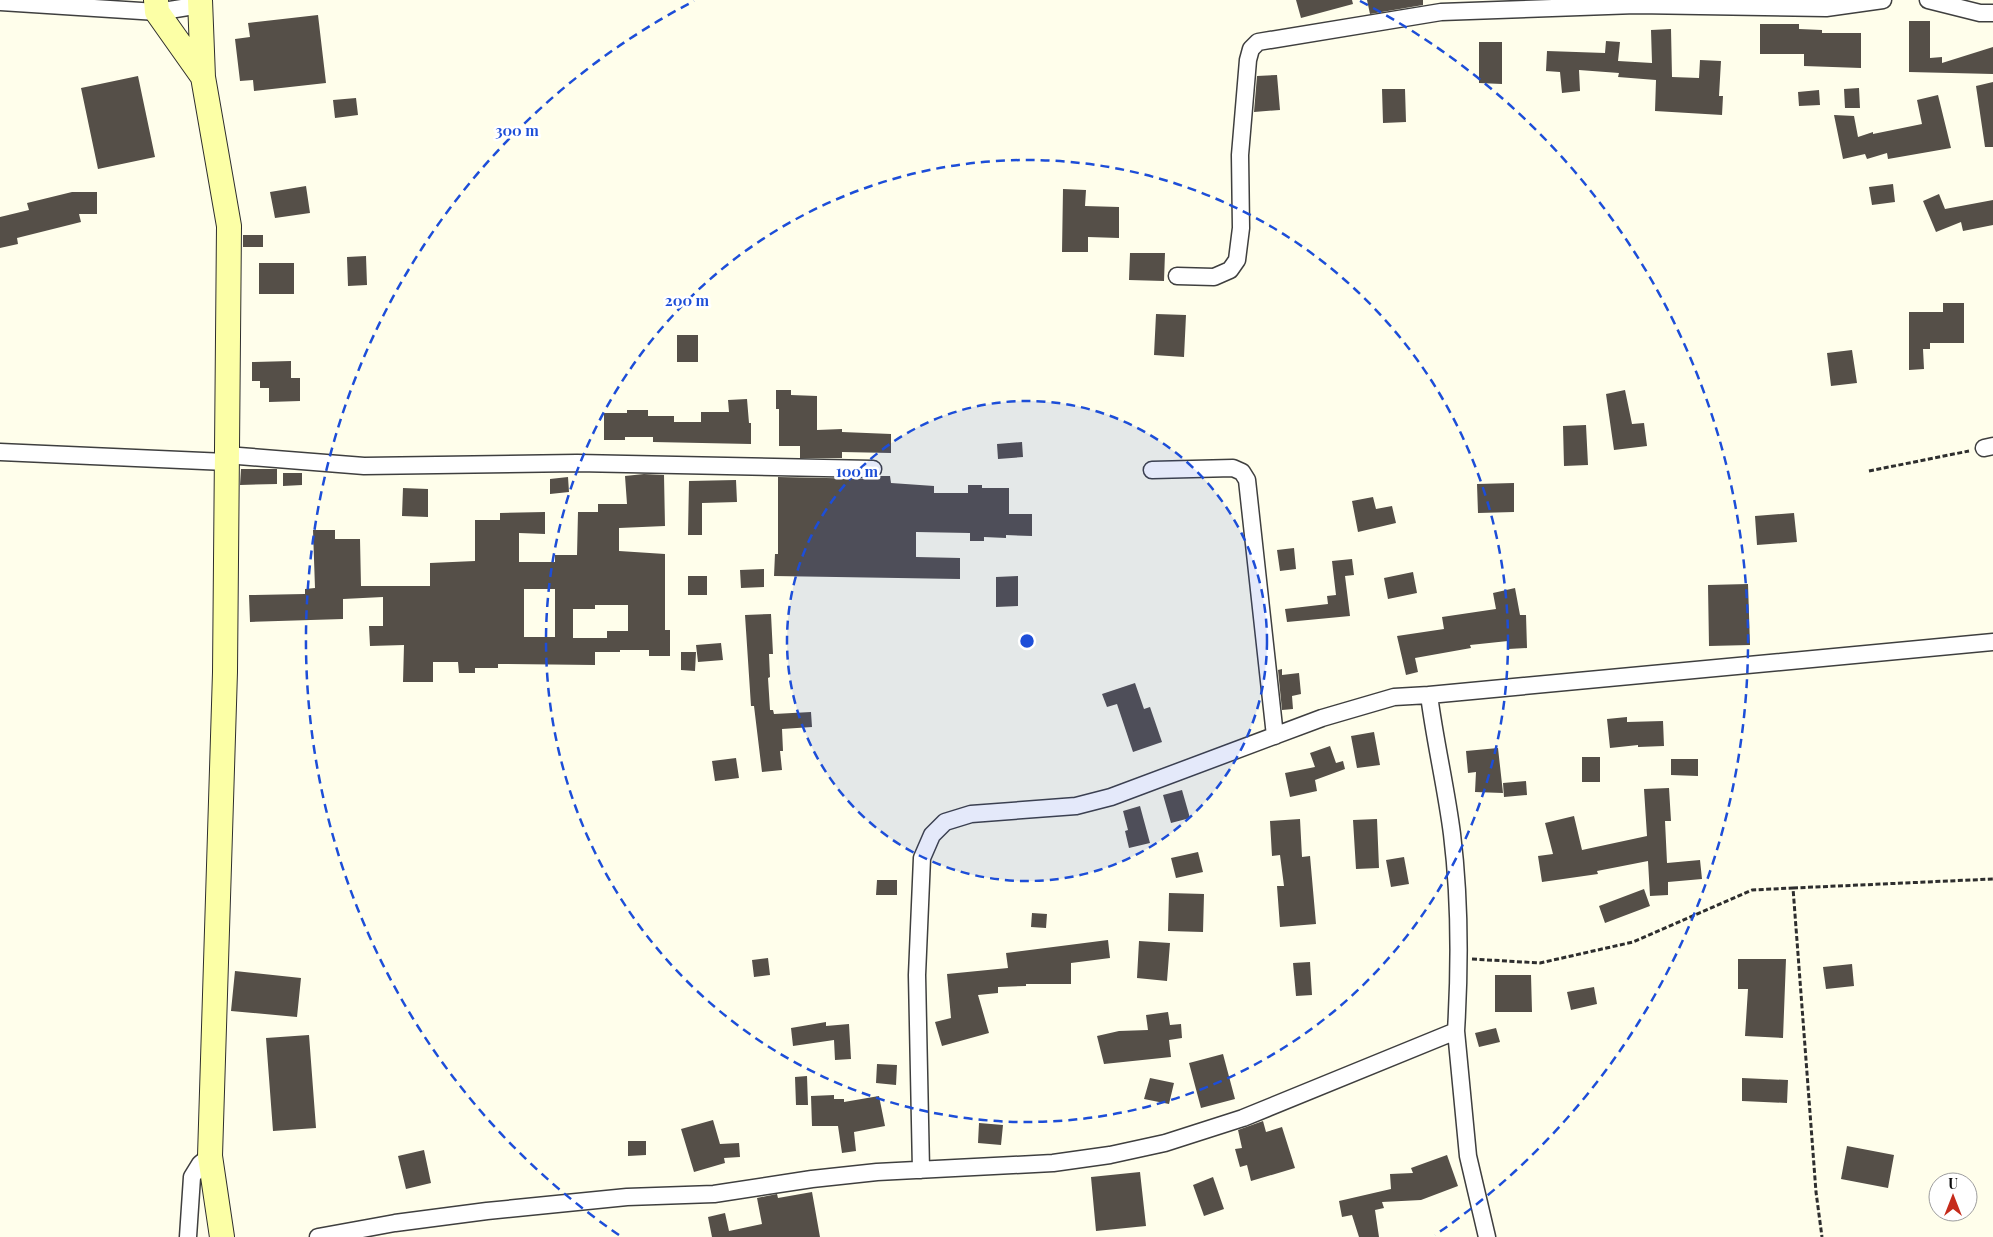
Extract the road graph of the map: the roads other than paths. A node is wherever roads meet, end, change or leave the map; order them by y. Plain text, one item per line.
1 (1883, 0) edge
2 (1928, 0) edge
3 (0, 2) edge
4 (200, 3) edge
5 (157, 6) edge
6 (1993, 13) edge
7 (203, 77) junction
8 (1177, 276) dead end
9 (0, 452) edge
10 (226, 459) junction
11 (873, 469) dead end
12 (1152, 470) dead end
13 (1993, 642) edge
14 (1429, 695) junction
15 (1275, 736) junction
16 (1456, 1031) junction
17 (210, 1156) junction
18 (921, 1170) junction
19 (188, 1237) edge
20 (222, 1237) edge
21 (318, 1237) edge
22 (1487, 1237) edge

1 - 8 street
2 - 6 street
3 - 5 street
4 - 5 street
4 - 7 street
5 - 7 street
7 - 10 street
9 - 10 street
10 - 11 street
10 - 17 street
12 - 15 street
13 - 14 street
14 - 15 street
14 - 16 street
15 - 18 street
16 - 18 street
16 - 22 street
17 - 19 street
17 - 20 street
18 - 21 street

